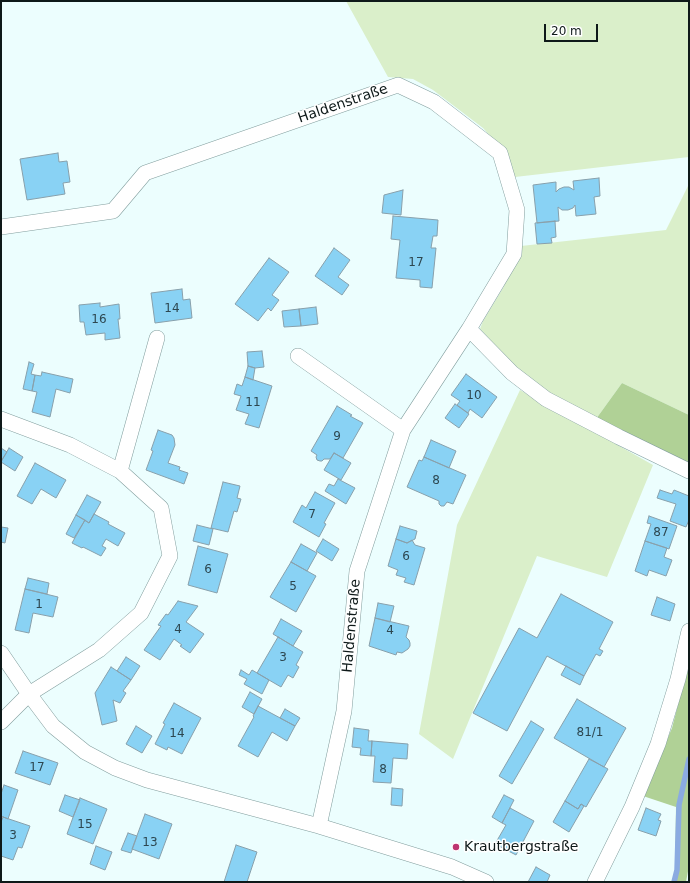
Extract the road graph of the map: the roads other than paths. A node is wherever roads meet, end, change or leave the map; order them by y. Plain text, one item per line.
1 (1, 228) edge
2 (469, 329) junction
3 (157, 338) dead end
4 (298, 356) dead end
5 (1, 419) edge
6 (403, 430) junction
7 (120, 471) junction
8 (689, 471) edge
9 (689, 631) edge
10 (1, 653) edge
11 (29, 694) junction
12 (1, 722) edge
13 (319, 826) junction
14 (486, 882) edge
15 (595, 882) edge

1 - 2 street, Haldenstraße
2 - 6 street, Haldenstraße
2 - 8 street
3 - 7 street
4 - 6 street
5 - 7 street
6 - 13 street, Haldenstraße
7 - 11 street
9 - 15 street
10 - 11 street
11 - 12 street
11 - 13 street
13 - 14 street

